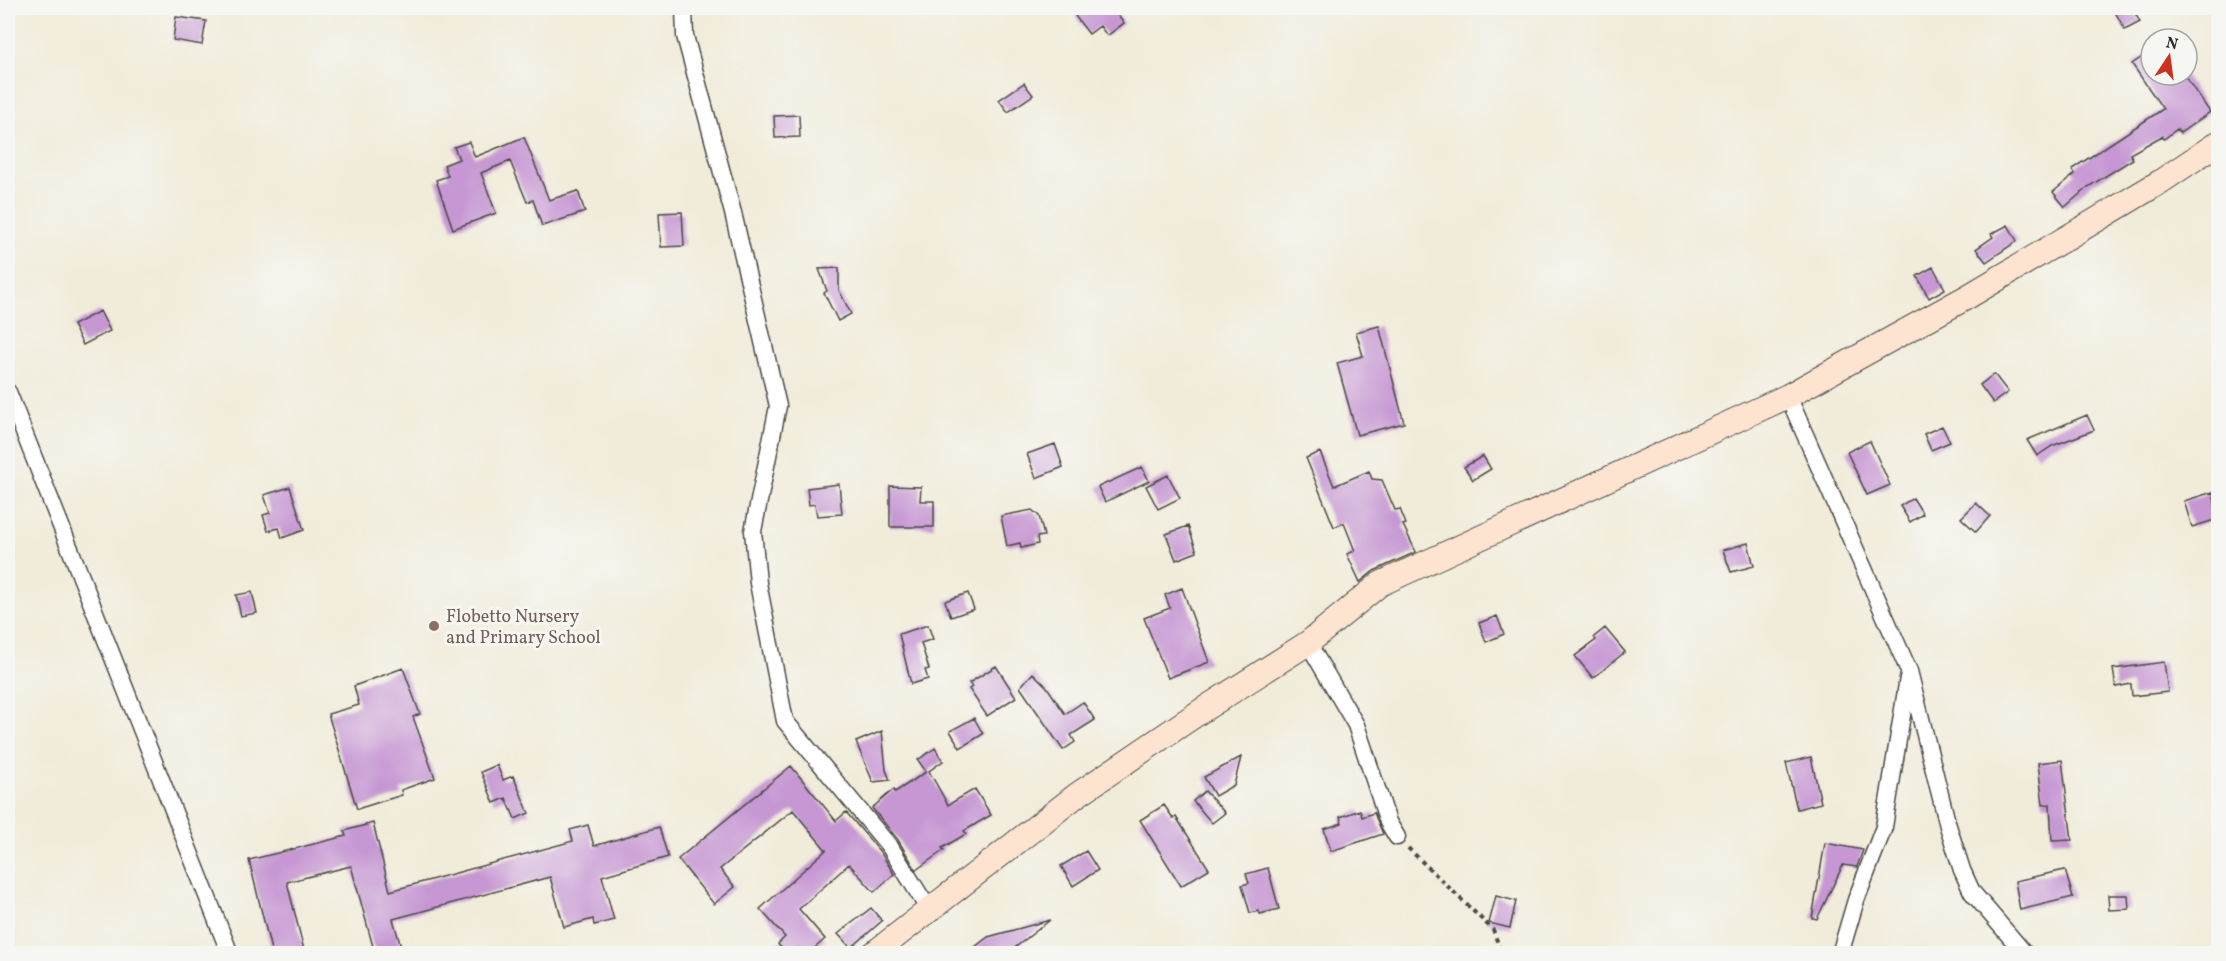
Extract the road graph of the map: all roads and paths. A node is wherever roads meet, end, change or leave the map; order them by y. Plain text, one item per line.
1 (684, 8) edge
2 (2218, 143) edge
3 (8, 392) edge
4 (1788, 396) junction
5 (1308, 643) junction
6 (1909, 671) junction
7 (1397, 837) joint
8 (929, 910) junction
9 (230, 954) edge
10 (873, 954) edge
11 (1502, 954) edge
12 (1840, 954) edge
13 (2025, 954) edge

1 - 8 street
2 - 4 main road
3 - 9 street
4 - 5 main road
4 - 6 street
5 - 7 street
5 - 8 main road
6 - 12 street
6 - 13 street
7 - 11 path
8 - 10 main road

